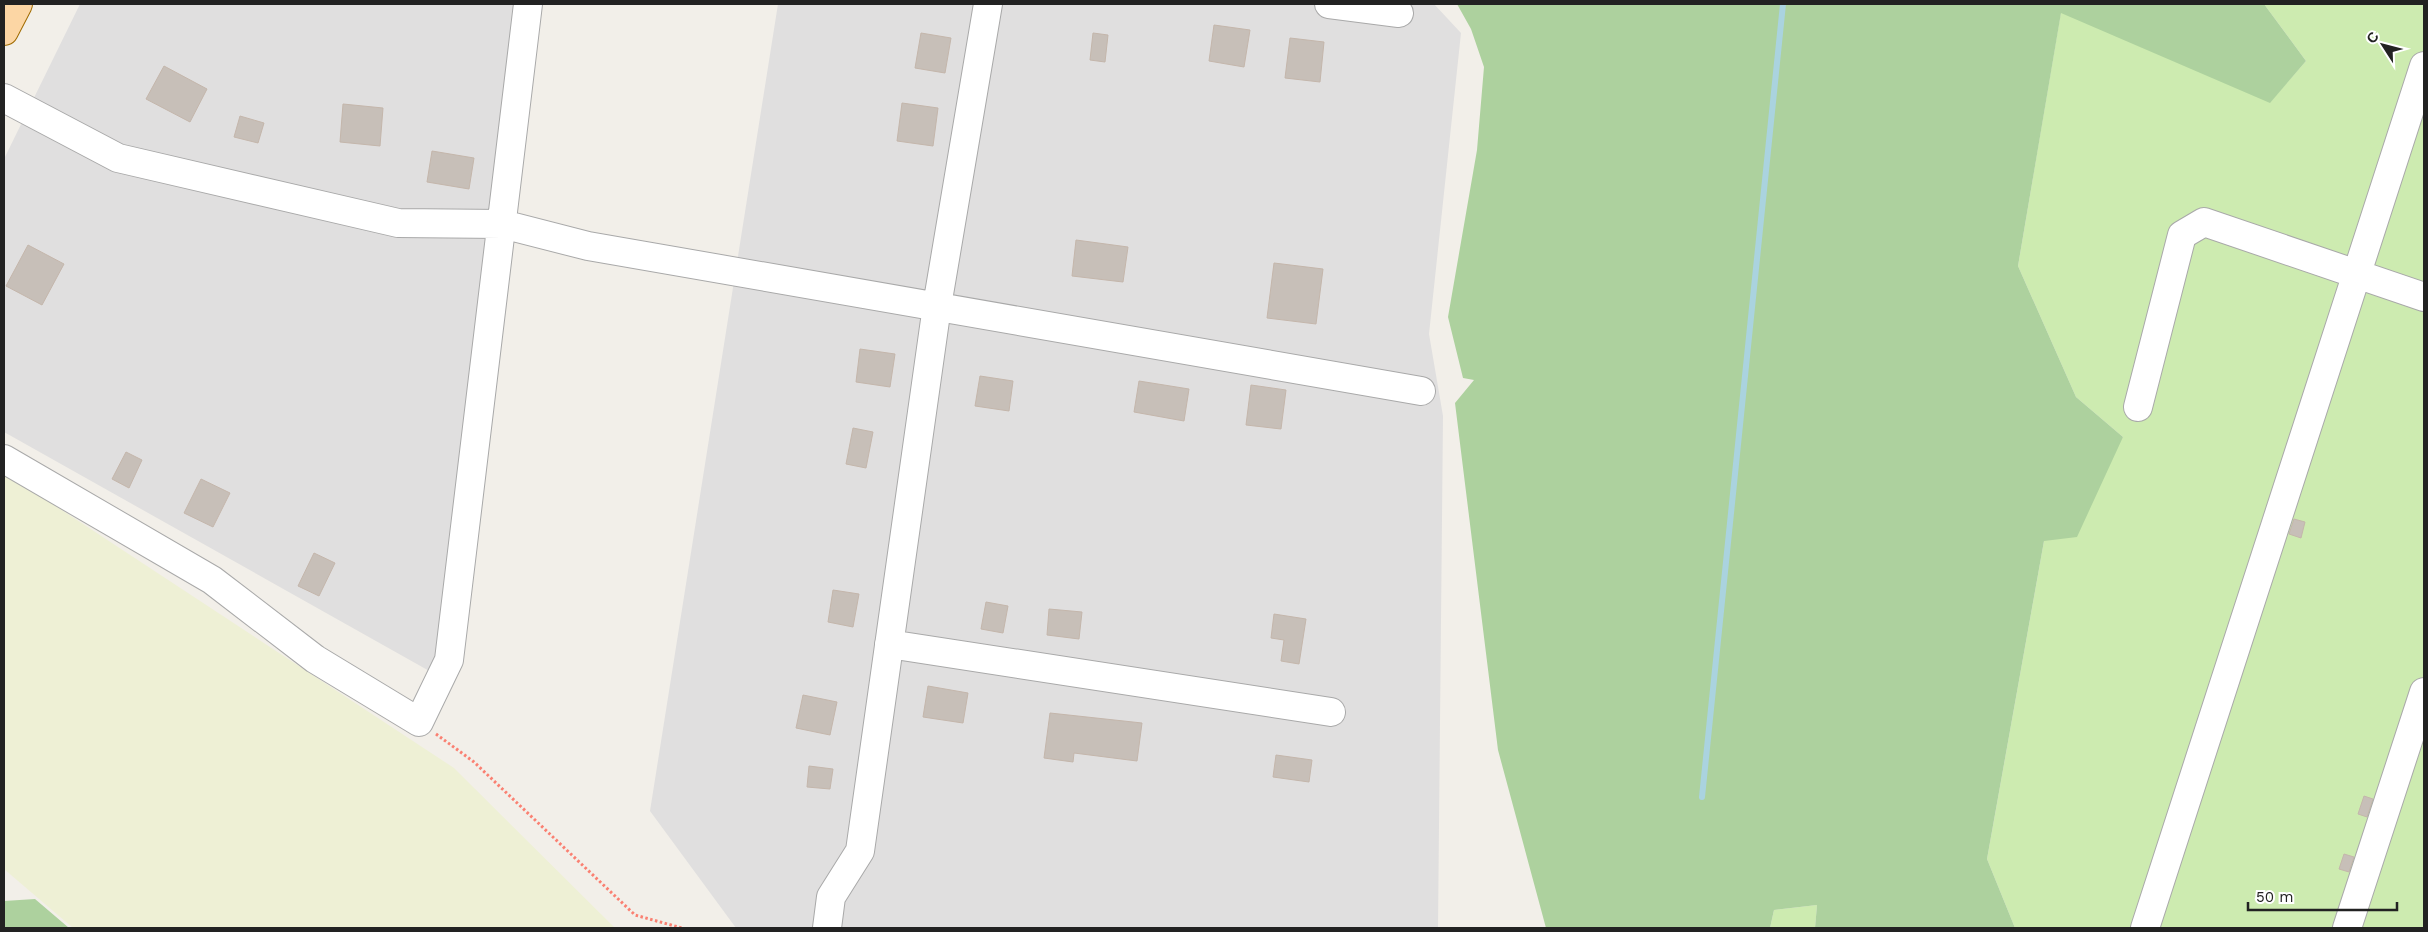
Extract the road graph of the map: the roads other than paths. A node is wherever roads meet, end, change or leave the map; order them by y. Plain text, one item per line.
1 (18, 4) edge
2 (528, 4) edge
3 (988, 4) edge
4 (1329, 4) edge
5 (1399, 13) dead end
6 (4, 32) edge
7 (2424, 66) edge
8 (4, 98) edge
9 (502, 224) junction
10 (2356, 274) junction
11 (2424, 297) edge
12 (937, 306) junction
13 (1421, 391) dead end
14 (2138, 407) dead end
15 (4, 459) edge
16 (889, 644) junction
17 (2424, 692) edge
18 (1331, 712) dead end
19 (828, 928) edge
20 (2145, 928) edge
21 (2347, 928) edge

1 - 6 main road
2 - 9 street
3 - 12 street
4 - 5 street
7 - 10 street
8 - 9 street
9 - 12 street
9 - 15 street
10 - 11 street
10 - 14 street
10 - 20 street
12 - 13 street
12 - 16 street
16 - 18 street
16 - 19 street
17 - 21 street

